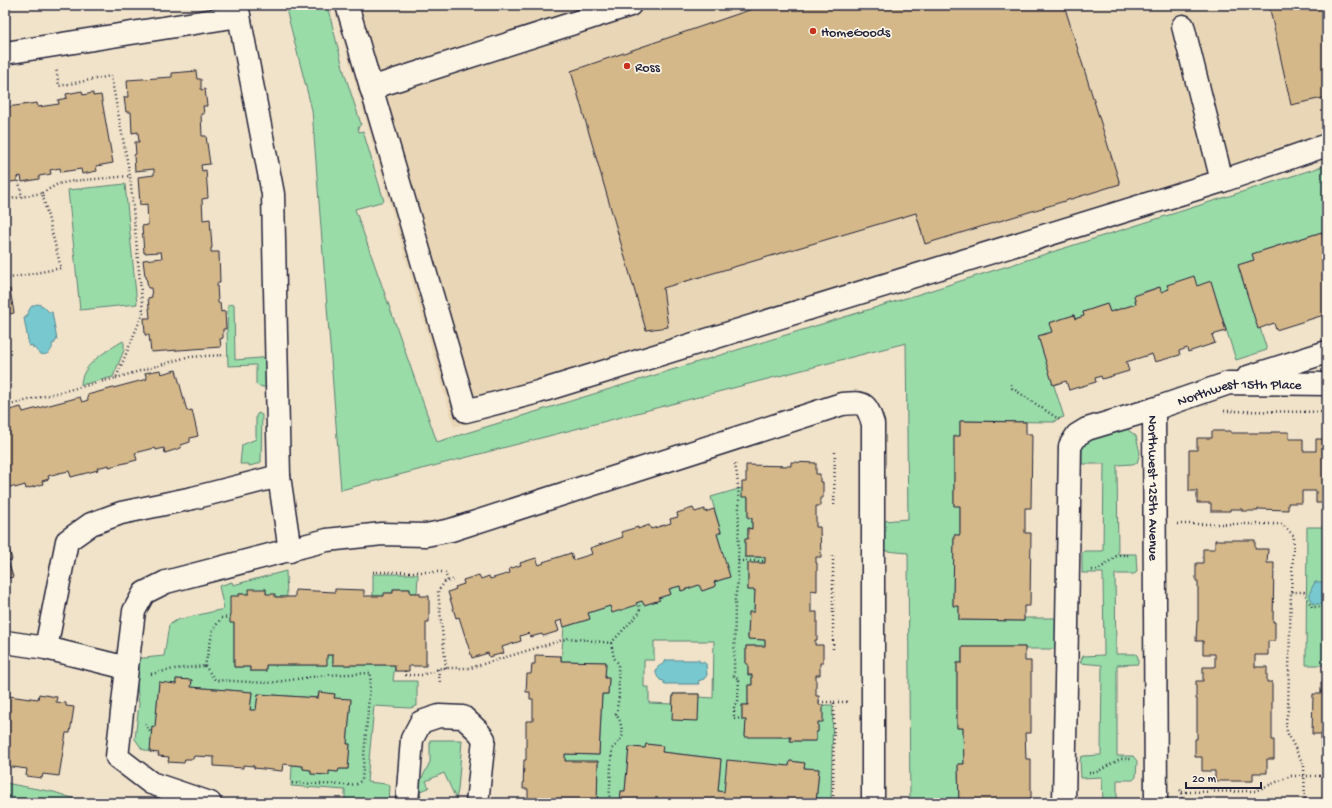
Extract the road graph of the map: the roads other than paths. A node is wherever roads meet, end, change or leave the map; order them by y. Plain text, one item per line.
1 (347, 5) edge
2 (630, 5) edge
3 (238, 10) edge
4 (1183, 26) dead end
5 (5, 52) edge
6 (371, 88) junction
7 (1327, 145) edge
8 (1222, 181) junction
9 (1327, 352) edge
10 (1229, 383) junction
11 (1327, 384) edge
12 (1154, 409) junction
13 (279, 476) junction
14 (290, 551) junction
15 (5, 642) edge
16 (46, 648) junction
17 (136, 672) junction
18 (210, 803) edge
19 (407, 803) edge
20 (477, 803) edge
21 (873, 803) edge
22 (1064, 803) edge
23 (1156, 803) edge

1 - 6 street
2 - 6 street
3 - 5 street
3 - 13 street
4 - 8 street
6 - 8 street
7 - 8 street
9 - 10 street
10 - 11 street, Northwest 15th Place
10 - 12 street, Northwest 15th Place
12 - 22 street, Northwest 125th Avenue
12 - 23 street, Northwest 125th Avenue
13 - 14 street
13 - 16 street
14 - 17 street
14 - 21 street
15 - 16 street
16 - 17 street
17 - 18 street
19 - 20 street

